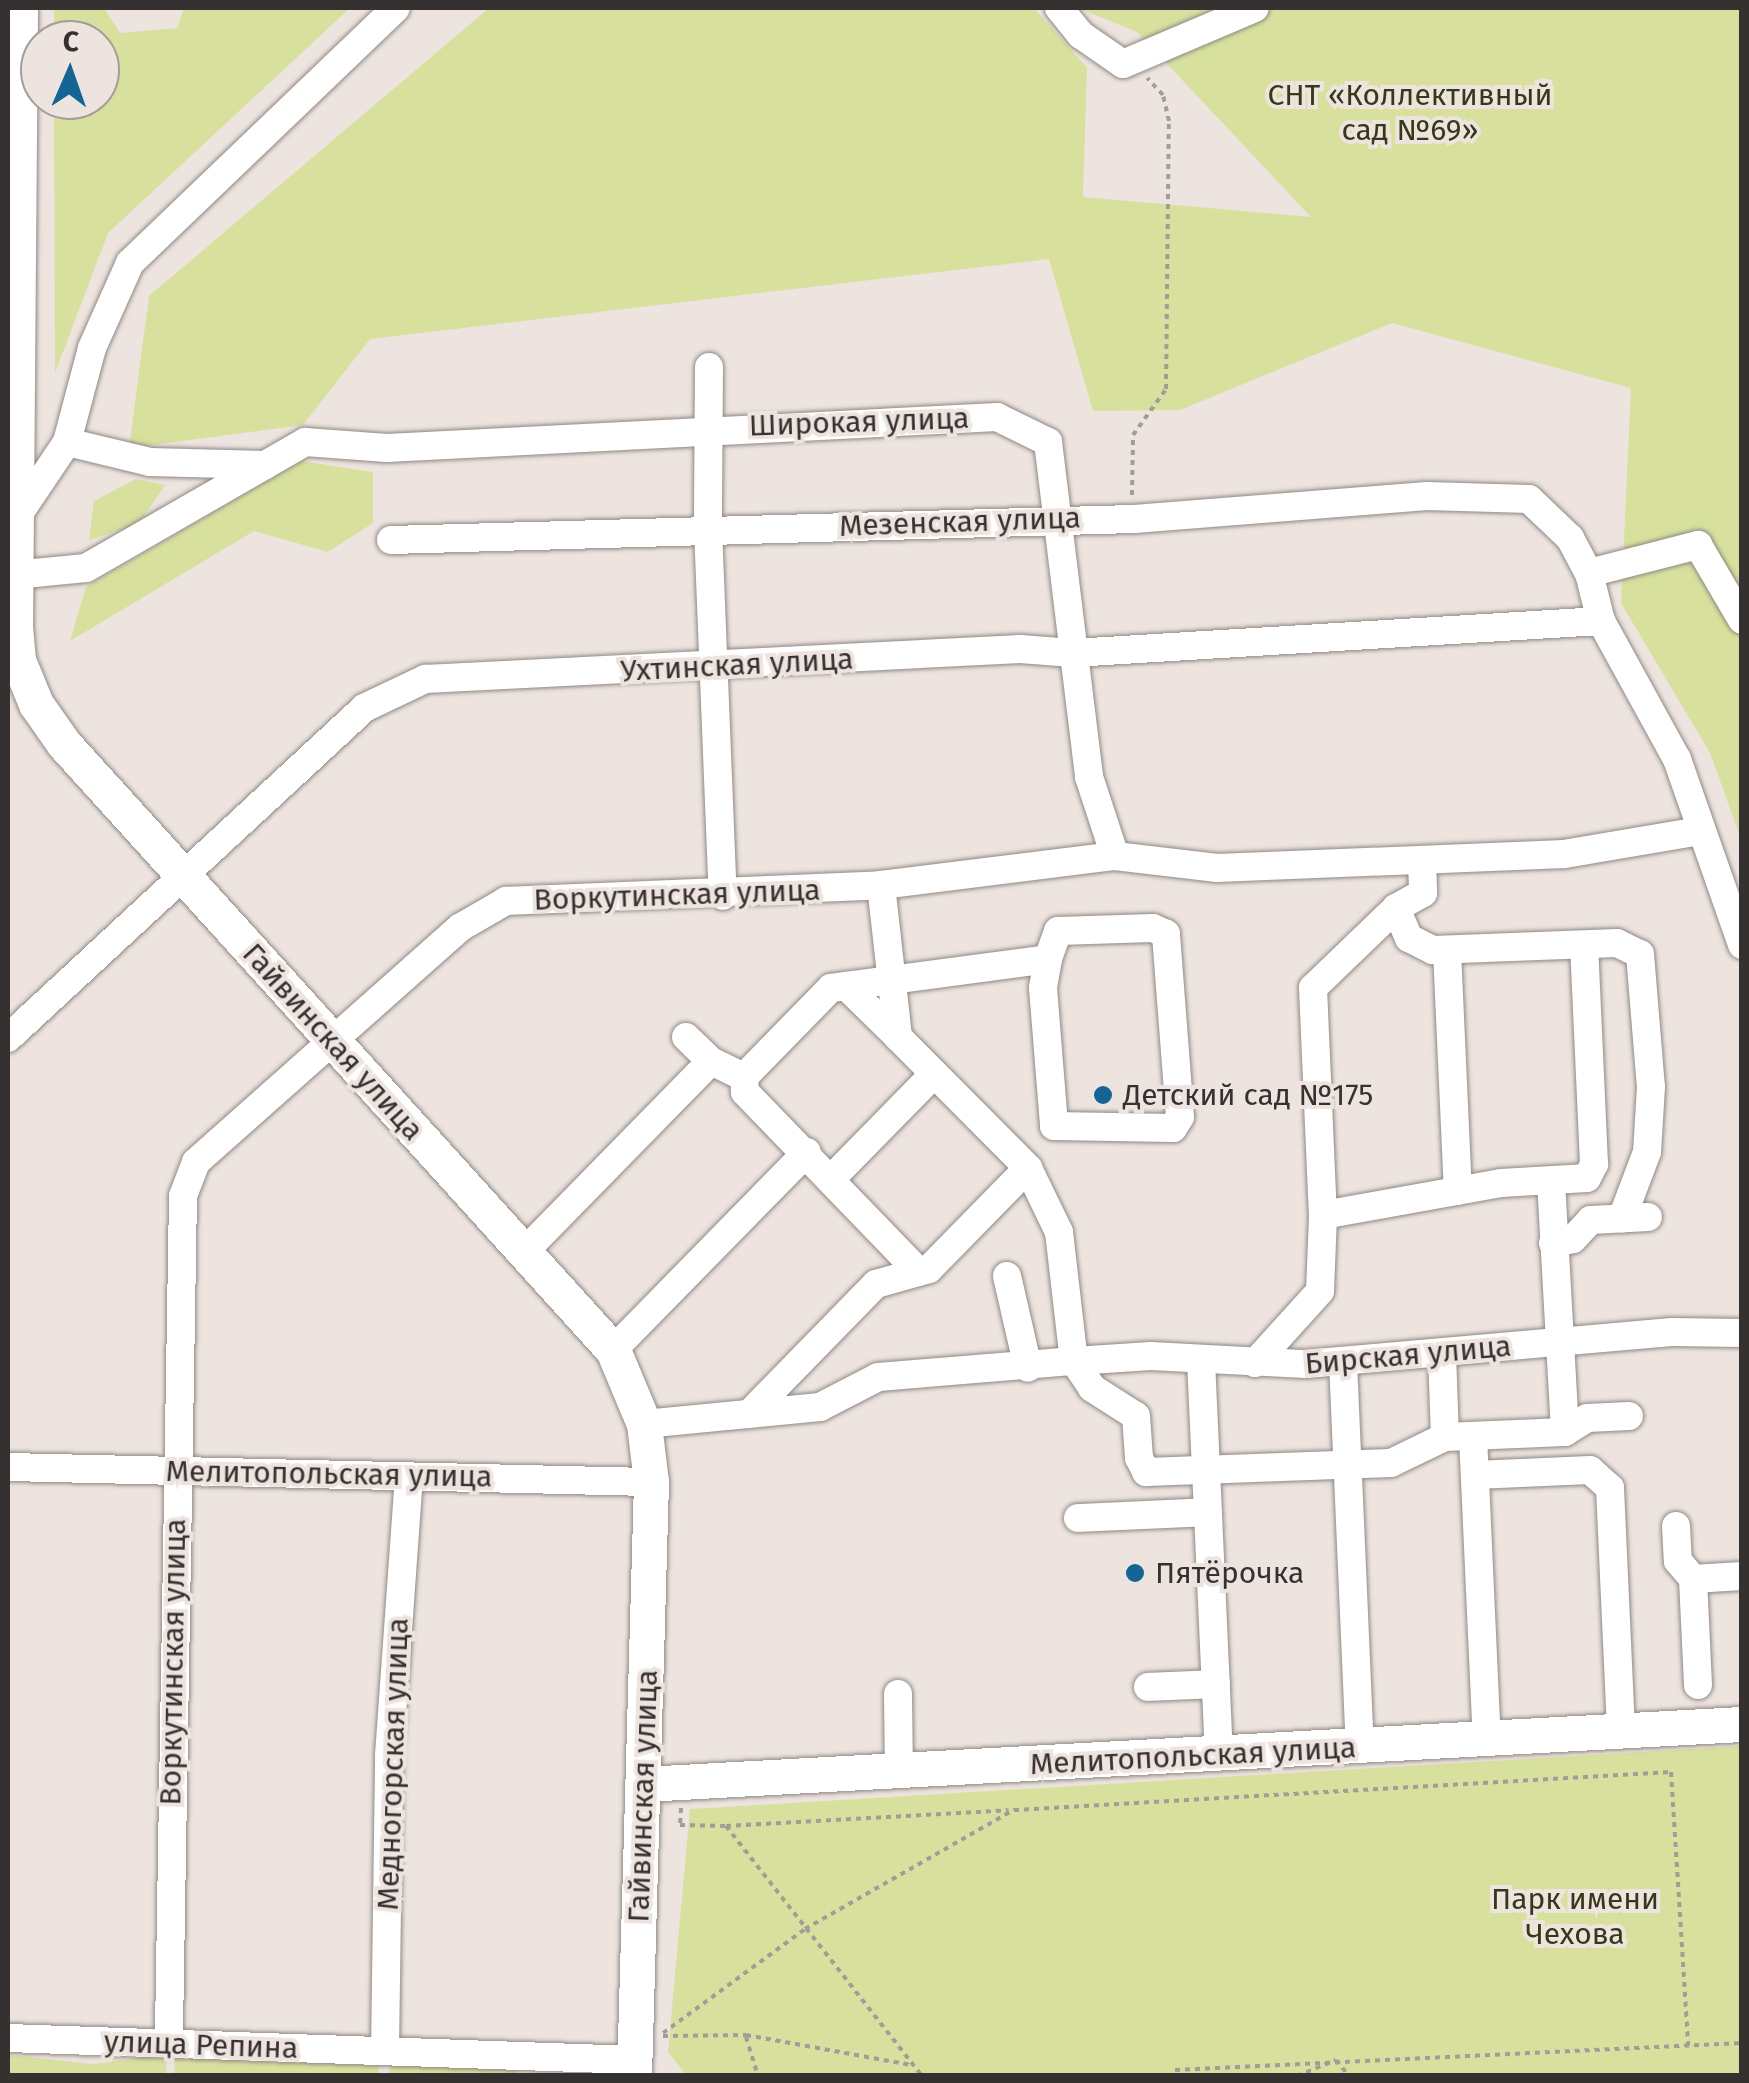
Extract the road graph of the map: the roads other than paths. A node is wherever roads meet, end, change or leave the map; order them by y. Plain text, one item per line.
1 (20, 8) edge
2 (396, 8) edge
3 (1060, 8) edge
4 (1255, 8) edge
5 (14, 44) edge
6 (709, 367) dead end
7 (708, 427) junction
8 (67, 442) junction
9 (267, 465) junction
10 (1059, 519) junction
11 (14, 521) junction
12 (708, 530) junction
13 (391, 540) dead end
14 (1589, 573) junction
15 (14, 575) junction
16 (1742, 620) edge
17 (1602, 621) junction
18 (1072, 653) junction
19 (13, 661) edge
20 (714, 667) junction
21 (1700, 831) junction
22 (1115, 856) junction
23 (1422, 860) junction
24 (182, 876) junction
25 (881, 886) junction
26 (723, 896) junction
27 (1396, 908) junction
28 (1584, 944) junction
29 (1742, 945) edge
30 (1447, 950) junction
31 (1048, 959) junction
32 (892, 981) junction
33 (846, 986) junction
34 (686, 1037) dead end
35 (8, 1038) edge
36 (898, 1038) junction
37 (331, 1040) junction
38 (711, 1061) junction
39 (934, 1074) junction
40 (744, 1078) junction
41 (807, 1152) junction
42 (1028, 1168) junction
43 (833, 1177) junction
44 (1551, 1181) junction
45 (1458, 1191) junction
46 (1323, 1215) junction
47 (1554, 1243) junction
48 (524, 1252) junction
49 (919, 1272) junction
50 (1007, 1276) dead end
51 (1742, 1333) edge
52 (1558, 1342) junction
53 (613, 1350) junction
54 (1442, 1353) junction
55 (1201, 1360) junction
56 (1074, 1361) junction
57 (1343, 1362) junction
58 (1254, 1363) junction
59 (1028, 1368) junction
60 (749, 1414) junction
61 (1629, 1416) dead end
62 (644, 1424) junction
63 (1565, 1432) junction
64 (1459, 1437) junction
65 (1348, 1465) junction
66 (8, 1467) edge
67 (177, 1470) junction
68 (1206, 1472) junction
69 (1475, 1475) junction
70 (409, 1476) junction
71 (651, 1482) junction
72 (1208, 1512) junction
73 (1078, 1518) dead end
74 (1676, 1526) dead end
75 (1742, 1576) edge
76 (1693, 1579) junction
77 (1216, 1684) junction
78 (1698, 1684) dead end
79 (1148, 1687) dead end
80 (898, 1694) dead end
81 (1742, 1724) edge
82 (1621, 1731) junction
83 (1487, 1739) junction
84 (1360, 1746) junction
85 (1219, 1754) junction
86 (899, 1772) junction
87 (644, 1784) junction
88 (169, 2031) dead end
89 (8, 2038) edge
90 (385, 2051) junction
91 (634, 2068) edge

1 - 5 main road, Гайвинская улица
2 - 8 street
3 - 4 street
5 - 11 main road, Гайвинская улица
6 - 7 street
7 - 9 street, Широкая улица
7 - 10 street, Широкая улица
7 - 12 street
8 - 9 street
8 - 11 street
9 - 15 street
10 - 12 street, Мезенская улица
10 - 14 street, Мезенская улица
10 - 18 street, Широкая улица
11 - 15 main road, Гайвинская улица
12 - 13 street, Мезенская улица
12 - 20 street
14 - 16 street
14 - 17 street
15 - 19 main road, Гайвинская улица
17 - 18 street, Ухтинская улица
17 - 21 street
18 - 20 street, Ухтинская улица
18 - 22 street, Широкая улица
19 - 24 main road, Гайвинская улица
20 - 24 street, Ухтинская улица
20 - 26 street
21 - 23 street, Воркутинская улица
21 - 29 street
22 - 23 street, Воркутинская улица
22 - 25 street, Воркутинская улица
23 - 27 street
24 - 35 street, Ухтинская улица
24 - 37 main road, Гайвинская улица
25 - 26 street, Воркутинская улица
25 - 32 street
26 - 37 street, Воркутинская улица
27 - 30 street
27 - 46 street
28 - 30 street
28 - 44 street
28 - 47 street
30 - 45 street
31 - 31 street
31 - 32 street
32 - 33 street
32 - 36 street
33 - 36 street
33 - 40 street
34 - 38 street
36 - 39 street
37 - 48 main road, Гайвинская улица
37 - 67 street, Воркутинская улица
38 - 40 street
38 - 48 street
39 - 42 street
39 - 43 street
40 - 41 street
41 - 43 street
41 - 53 street
42 - 49 street
42 - 56 street
43 - 49 street
44 - 45 street
44 - 47 street
45 - 46 street
46 - 58 street
47 - 52 street
48 - 53 main road, Гайвинская улица
49 - 60 street
50 - 59 street
51 - 52 street, Бирская улица
52 - 54 street, Бирская улица
52 - 63 street
53 - 62 main road, Гайвинская улица
54 - 57 street, Бирская улица
54 - 64 street
55 - 56 street, Бирская улица
55 - 58 street, Бирская улица
55 - 68 street
56 - 59 street, Бирская улица
56 - 68 street
57 - 58 street, Бирская улица
57 - 65 street
59 - 60 street, Бирская улица
60 - 62 street, Бирская улица
61 - 63 street
62 - 71 main road, Гайвинская улица
63 - 64 street
64 - 65 street
64 - 69 street
65 - 68 street
65 - 84 street
66 - 67 street, Мелитопольская улица
67 - 70 street, Мелитопольская улица
67 - 88 street, Воркутинская улица
68 - 72 street
69 - 82 street
69 - 83 street
70 - 71 street, Мелитопольская улица
70 - 90 street, Медногорская улица
71 - 87 main road, Гайвинская улица
72 - 73 street
72 - 77 street
74 - 76 street
75 - 76 street
76 - 78 street
77 - 79 street
77 - 85 street
80 - 86 street
81 - 82 main road, Мелитопольская улица
82 - 83 main road, Мелитопольская улица
83 - 84 main road, Мелитопольская улица
84 - 85 main road, Мелитопольская улица
85 - 86 main road, Мелитопольская улица
86 - 87 main road, Мелитопольская улица
87 - 91 main road, Гайвинская улица
89 - 90 street, улица Репина
90 - 91 street, улица Репина

